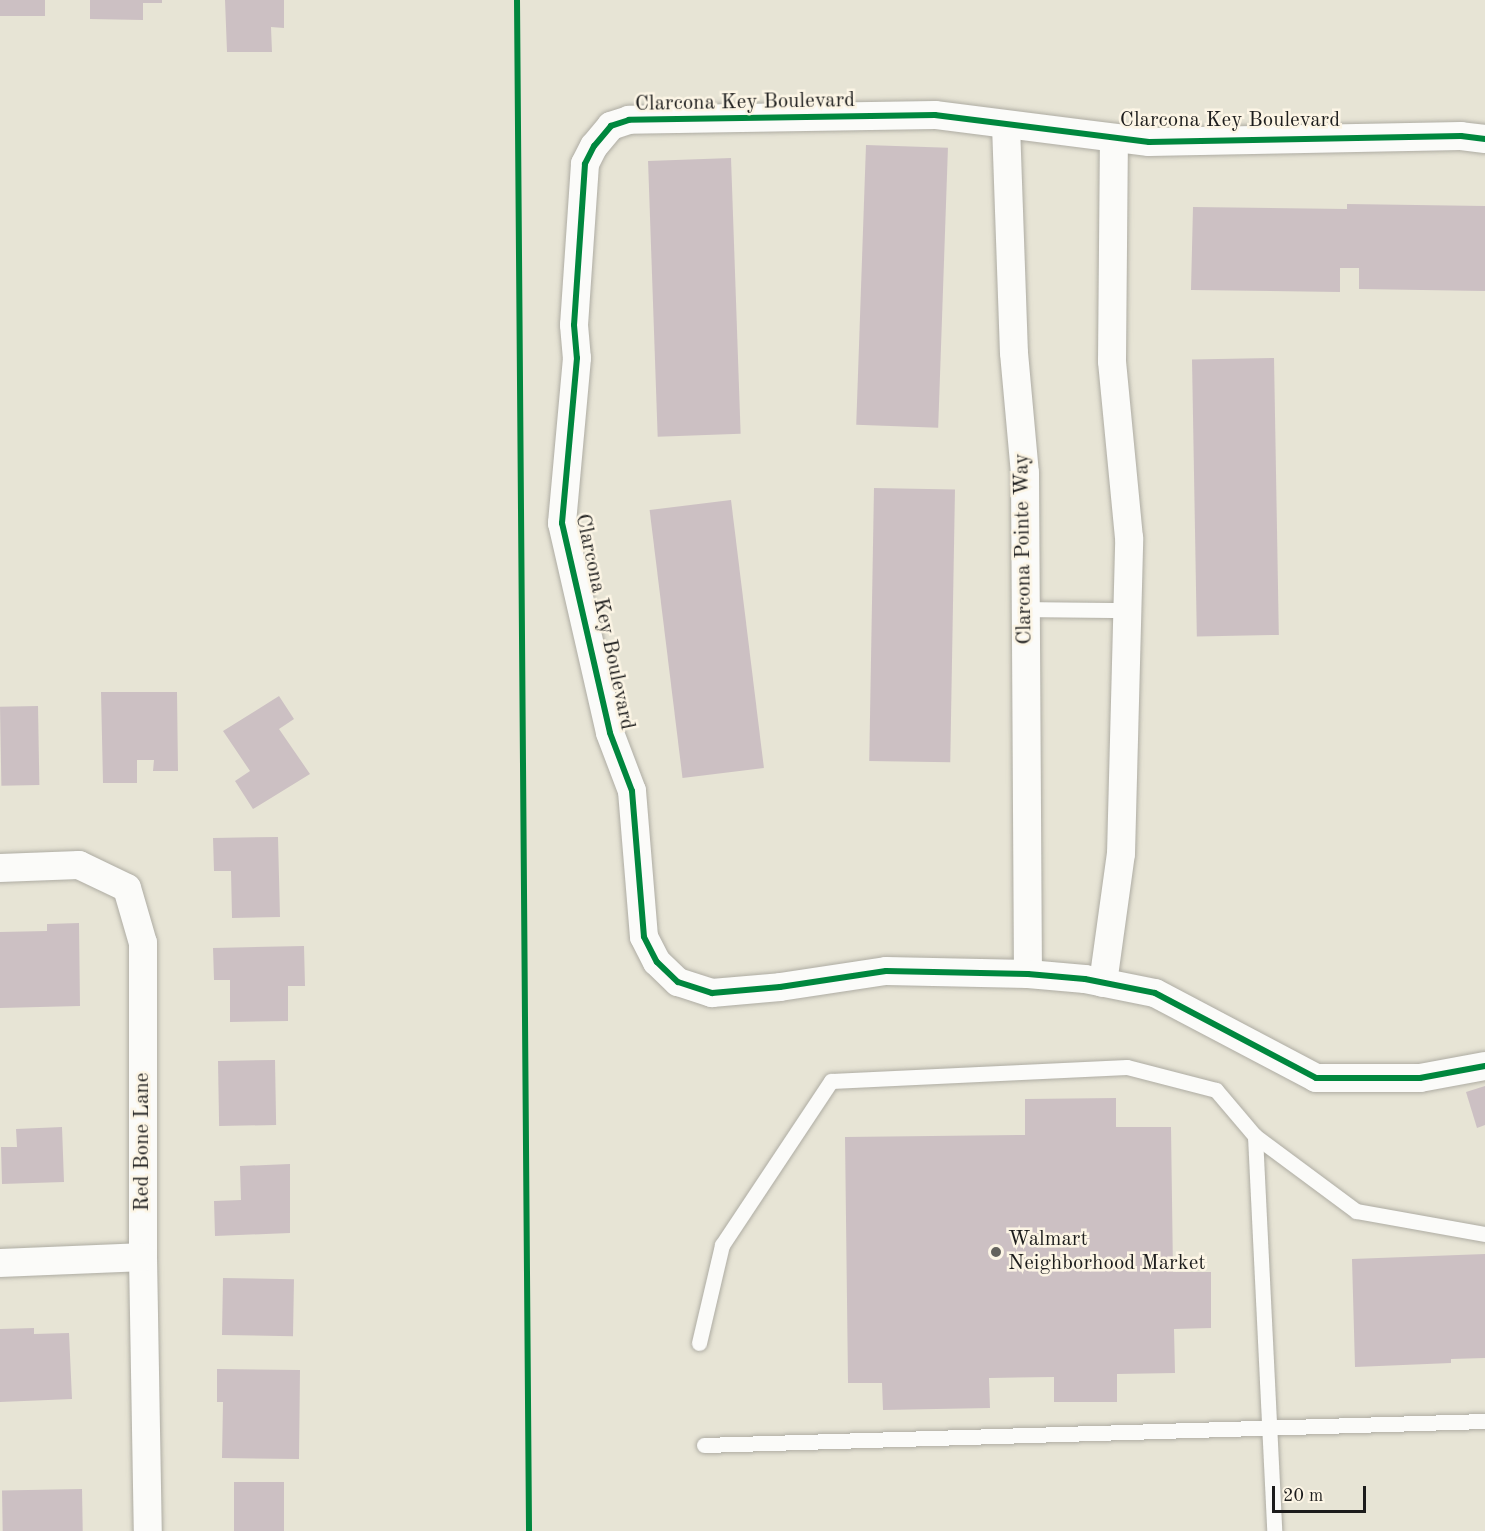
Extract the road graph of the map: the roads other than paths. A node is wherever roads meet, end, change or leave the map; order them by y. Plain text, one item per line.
1 (1006, 125) junction
2 (1114, 138) junction
3 (1485, 139) edge
4 (1025, 609) junction
5 (1127, 610) junction
6 (0, 868) edge
7 (1028, 974) junction
8 (1103, 983) junction
9 (1485, 1066) edge
10 (1255, 1136) junction
11 (1485, 1233) edge
12 (143, 1257) junction
13 (0, 1263) edge
14 (699, 1343) dead end
15 (1485, 1421) edge
16 (1269, 1427) junction
17 (704, 1445) dead end
18 (148, 1531) edge
19 (1274, 1531) edge

1 - 2 street, Clarcona Key Boulevard
1 - 4 street, Clarcona Pointe Way
1 - 7 street, Clarcona Key Boulevard
2 - 3 street, Clarcona Key Boulevard
2 - 5 street
4 - 5 lane
4 - 7 street, Clarcona Pointe Way
5 - 8 street
6 - 12 street, Red Bone Lane
7 - 8 street, Clarcona Key Boulevard
8 - 9 street, Clarcona Key Boulevard
10 - 11 lane
10 - 14 lane
10 - 16 lane
12 - 13 street
12 - 18 street, Red Bone Lane
15 - 16 lane
16 - 17 lane
16 - 19 lane

